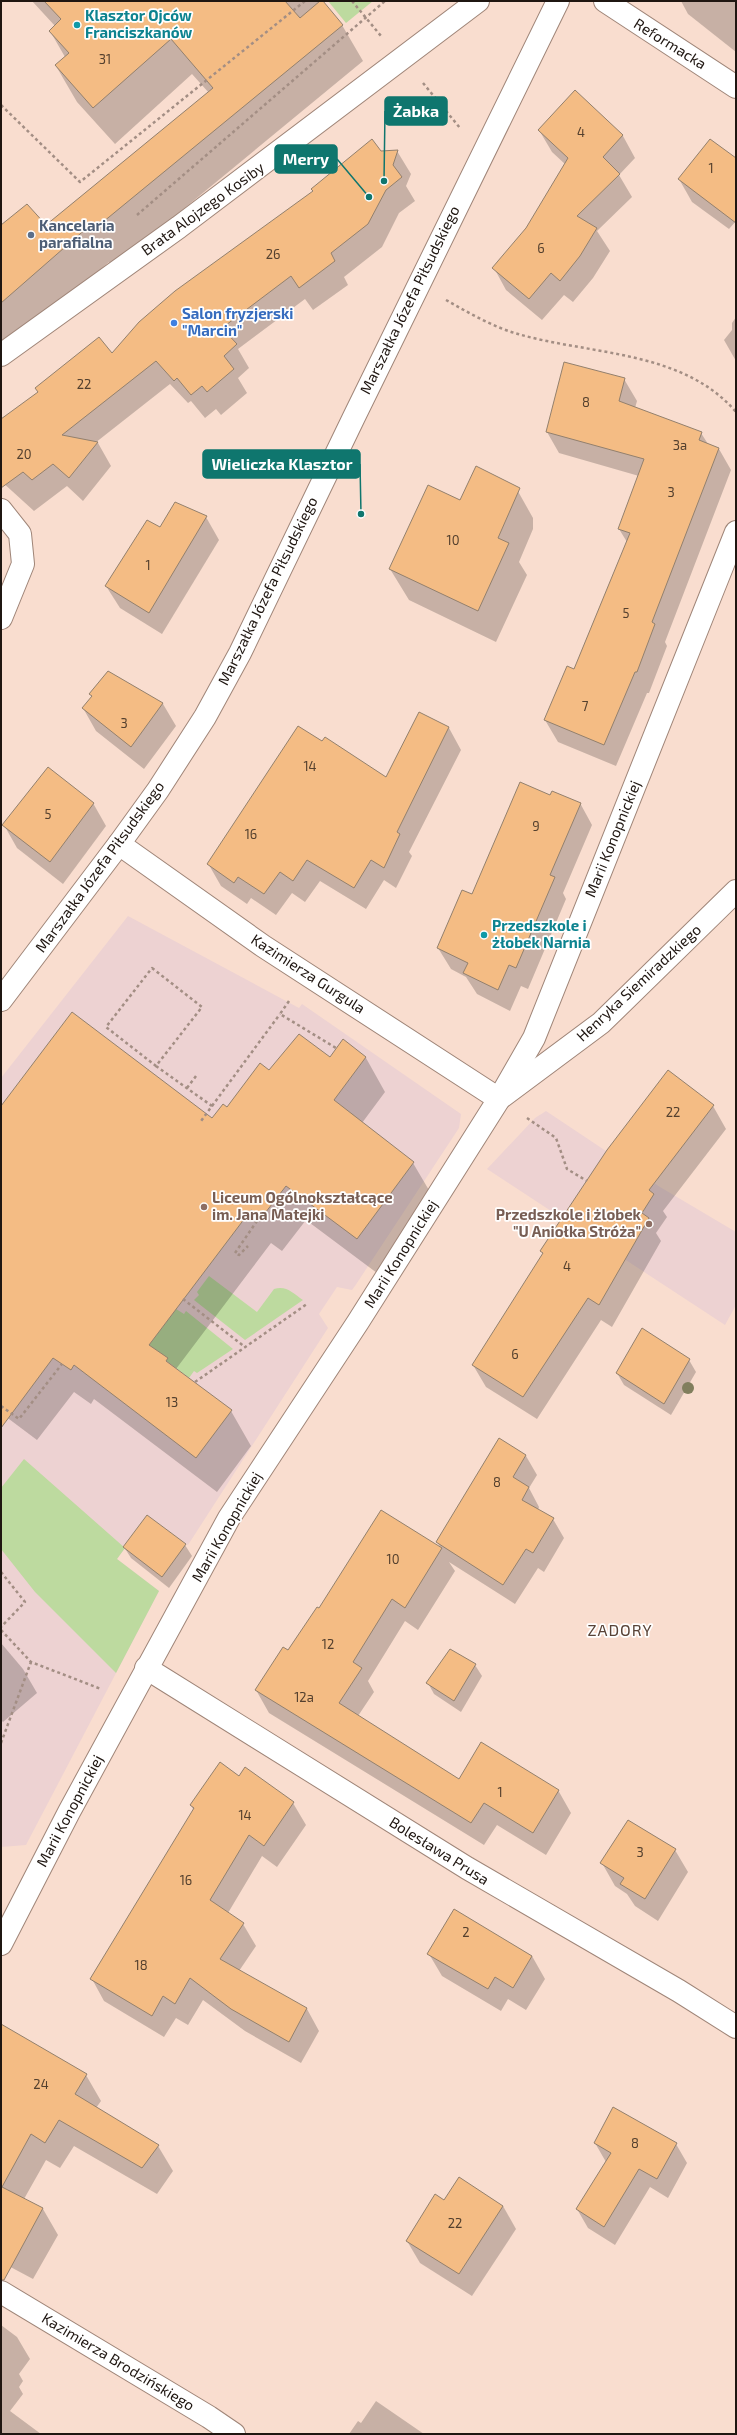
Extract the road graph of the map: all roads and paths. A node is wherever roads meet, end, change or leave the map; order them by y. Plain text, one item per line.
1 (305, 1) edge
2 (352, 1) edge
3 (385, 1) edge
4 (478, 1) edge
5 (558, 1) edge
6 (605, 1) edge
7 (365, 17) junction
8 (384, 40) dead end
9 (420, 79) dead end
10 (736, 87) edge
11 (1, 105) edge
12 (463, 132) dead end
13 (131, 221) dead end
14 (446, 300) dead end
15 (1, 354) edge
16 (736, 412) edge
17 (1, 510) edge
18 (736, 532) edge
19 (1, 618) edge
20 (119, 844) junction
21 (736, 891) edge
22 (292, 998) dead end
23 (1, 1000) edge
24 (280, 1014) junction
25 (336, 1048) dead end
26 (156, 1066) junction
27 (196, 1076) dead end
28 (187, 1088) junction
29 (499, 1099) junction
30 (212, 1106) junction
31 (527, 1117) dead end
32 (201, 1121) dead end
33 (587, 1181) dead end
34 (247, 1214) dead end
35 (248, 1246) dead end
36 (183, 1299) dead end
37 (307, 1304) dead end
38 (245, 1347) junction
39 (62, 1364) dead end
40 (195, 1382) dead end
41 (1, 1406) edge
42 (1, 1572) edge
43 (1, 1629) edge
44 (31, 1662) junction
45 (146, 1668) junction
46 (107, 1691) dead end
47 (1, 1743) edge
48 (1, 1944) edge
49 (736, 2027) edge
50 (1, 2292) edge
51 (234, 2434) edge

1 - 11 path
2 - 7 path
3 - 7 path
4 - 15 street, Brata Alojzego Kosiby
5 - 20 street, Marszałka Józefa Piłsudskiego
6 - 10 street, Reformacka
7 - 8 path
7 - 13 path
9 - 12 path
14 - 16 path
17 - 19 street
18 - 29 street, Marii Konopnickiej
20 - 23 street, Marszałka Józefa Piłsudskiego
20 - 29 street, Kazimierza Gurgula
21 - 29 street, Henryka Siemiradzkiego
22 - 24 path
24 - 25 path
24 - 30 path
26 - 26 path
26 - 28 path
27 - 28 path
28 - 30 path
29 - 45 street, Marii Konopnickiej
30 - 32 path
31 - 33 path
34 - 35 path
36 - 38 path
37 - 38 path
38 - 40 path
39 - 41 path
42 - 43 path
43 - 44 path
44 - 46 path
44 - 47 path
45 - 48 street, Marii Konopnickiej
45 - 49 street, Bolesława Prusa
50 - 51 street, Kazimierza Brodzińskiego

